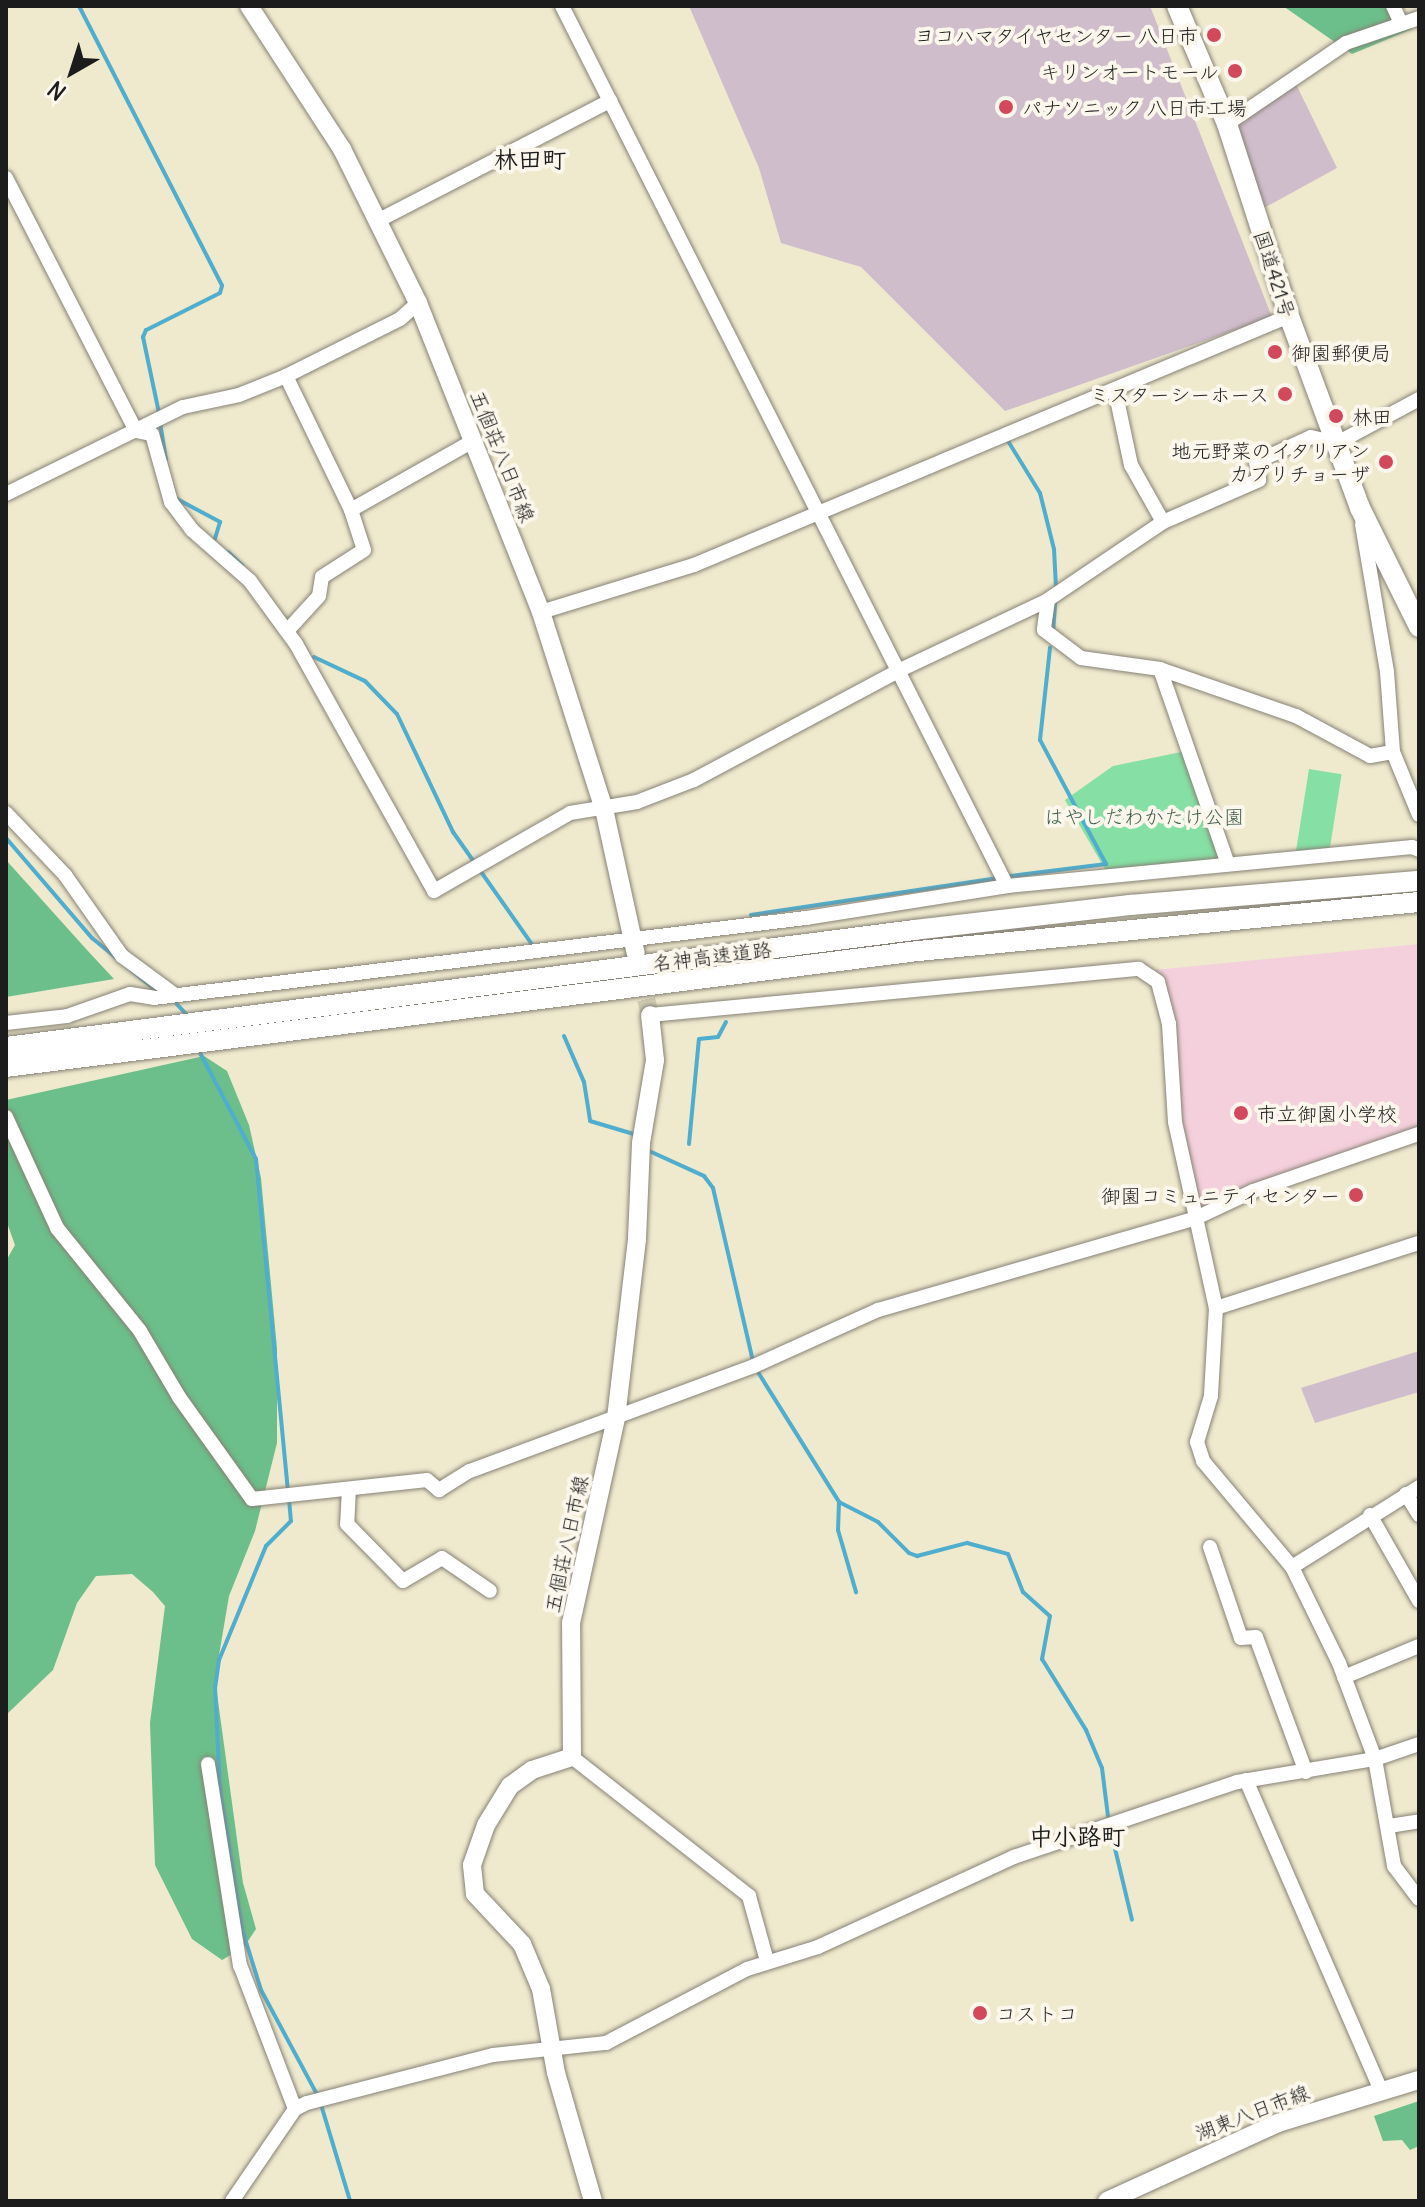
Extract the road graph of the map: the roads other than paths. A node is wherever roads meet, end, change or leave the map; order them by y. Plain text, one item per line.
1 (249, 6) edge
2 (562, 6) edge
3 (1177, 6) edge
4 (1393, 6) edge
5 (1419, 18) edge
6 (1400, 21) junction
7 (610, 101) junction
8 (1227, 124) junction
9 (6, 178) edge
10 (381, 219) junction
11 (418, 303) junction
12 (1289, 316) junction
13 (286, 376) junction
14 (1115, 390) junction
15 (1419, 399) edge
16 (136, 431) junction
17 (473, 441) junction
18 (1337, 443) junction
19 (6, 494) edge
20 (1360, 508) junction
21 (351, 510) junction
22 (821, 514) junction
23 (1163, 522) junction
24 (1048, 600) junction
25 (541, 612) junction
26 (1419, 627) edge
27 (287, 631) junction
28 (1160, 669) junction
29 (900, 670) junction
30 (1393, 752) junction
31 (604, 809) junction
32 (6, 813) edge
33 (1419, 815) edge
34 (1419, 850) edge
35 (1228, 864) junction
36 (1007, 886) junction
37 (1419, 888) edge
38 (634, 946) junction
39 (173, 995) junction
40 (650, 1015) joint
41 (6, 1023) edge
42 (138, 1041) junction
43 (6, 1047) edge
44 (43, 1052) junction
45 (6, 1067) edge
46 (6, 1117) edge
47 (1419, 1134) edge
48 (1196, 1218) junction
49 (1419, 1243) edge
50 (1216, 1308) junction
51 (616, 1418) junction
52 (349, 1489) junction
53 (1412, 1490) edge
54 (1370, 1515) junction
55 (1419, 1515) edge
56 (1210, 1547) dead end
57 (1292, 1567) junction
58 (490, 1591) dead end
59 (1419, 1601) edge
60 (1419, 1646) edge
61 (1344, 1677) junction
62 (1419, 1744) edge
63 (572, 1757) junction
64 (1375, 1759) junction
65 (208, 1764) dead end
66 (1306, 1772) junction
67 (1246, 1780) junction
68 (1419, 1821) edge
69 (1389, 1826) junction
70 (1417, 1892) edge
71 (767, 1961) junction
72 (551, 2047) junction
73 (1419, 2080) edge
74 (1381, 2091) junction
75 (301, 2106) junction
76 (244, 2194) edge
77 (232, 2201) edge
78 (593, 2201) edge
79 (1107, 2201) edge

1 - 10 main road, 五個荘八日市線
2 - 7 street
3 - 8 highway, 国道421号
4 - 6 street
5 - 6 street
6 - 8 street
7 - 10 street
7 - 22 street
8 - 12 highway, 国道421号
9 - 16 street
10 - 11 main road, 五個荘八日市線
11 - 13 street
11 - 17 main road, 五個荘八日市線
12 - 14 street
12 - 18 highway, 国道421号
13 - 16 street
13 - 21 street
14 - 22 street
14 - 23 street
15 - 18 street
16 - 19 street
16 - 27 street
17 - 21 street
17 - 25 main road, 五個荘八日市線
18 - 20 highway, 国道421号
18 - 23 street
20 - 26 highway, 国道421号
20 - 30 street
21 - 27 street
22 - 25 street
22 - 29 street
23 - 24 street
24 - 28 street
24 - 29 street
25 - 31 main road, 五個荘八日市線
27 - 31 street
28 - 30 street
28 - 35 street
29 - 31 street
29 - 36 street
30 - 33 street
31 - 38 main road, 五個荘八日市線
32 - 39 street
34 - 35 street
35 - 36 street
36 - 38 street
37 - 42 highway, 名神高速道路
37 - 42 highway, 名神高速道路
38 - 39 street
39 - 41 street
40 - 48 street
40 - 51 main road, 五個荘八日市線
42 - 44 highway, 名神高速道路
43 - 44 highway, 名神高速道路
44 - 45 highway, 名神高速道路
46 - 52 street
47 - 48 street
48 - 50 street
48 - 51 street
49 - 50 street
50 - 57 street
51 - 52 street
51 - 63 main road, 五個荘八日市線
52 - 58 street
53 - 54 street
53 - 55 street
54 - 57 street
54 - 59 street
56 - 66 street
57 - 61 street
60 - 61 street
61 - 64 street
62 - 64 street
63 - 71 street
63 - 72 main road
64 - 66 street
64 - 69 street
65 - 75 street
66 - 67 street
67 - 71 street
67 - 74 street
68 - 69 street
69 - 70 street
71 - 72 street
72 - 75 street
72 - 78 main road
73 - 74 main road, 湖東八日市線
74 - 79 main road, 湖東八日市線
75 - 76 street
76 - 77 street

